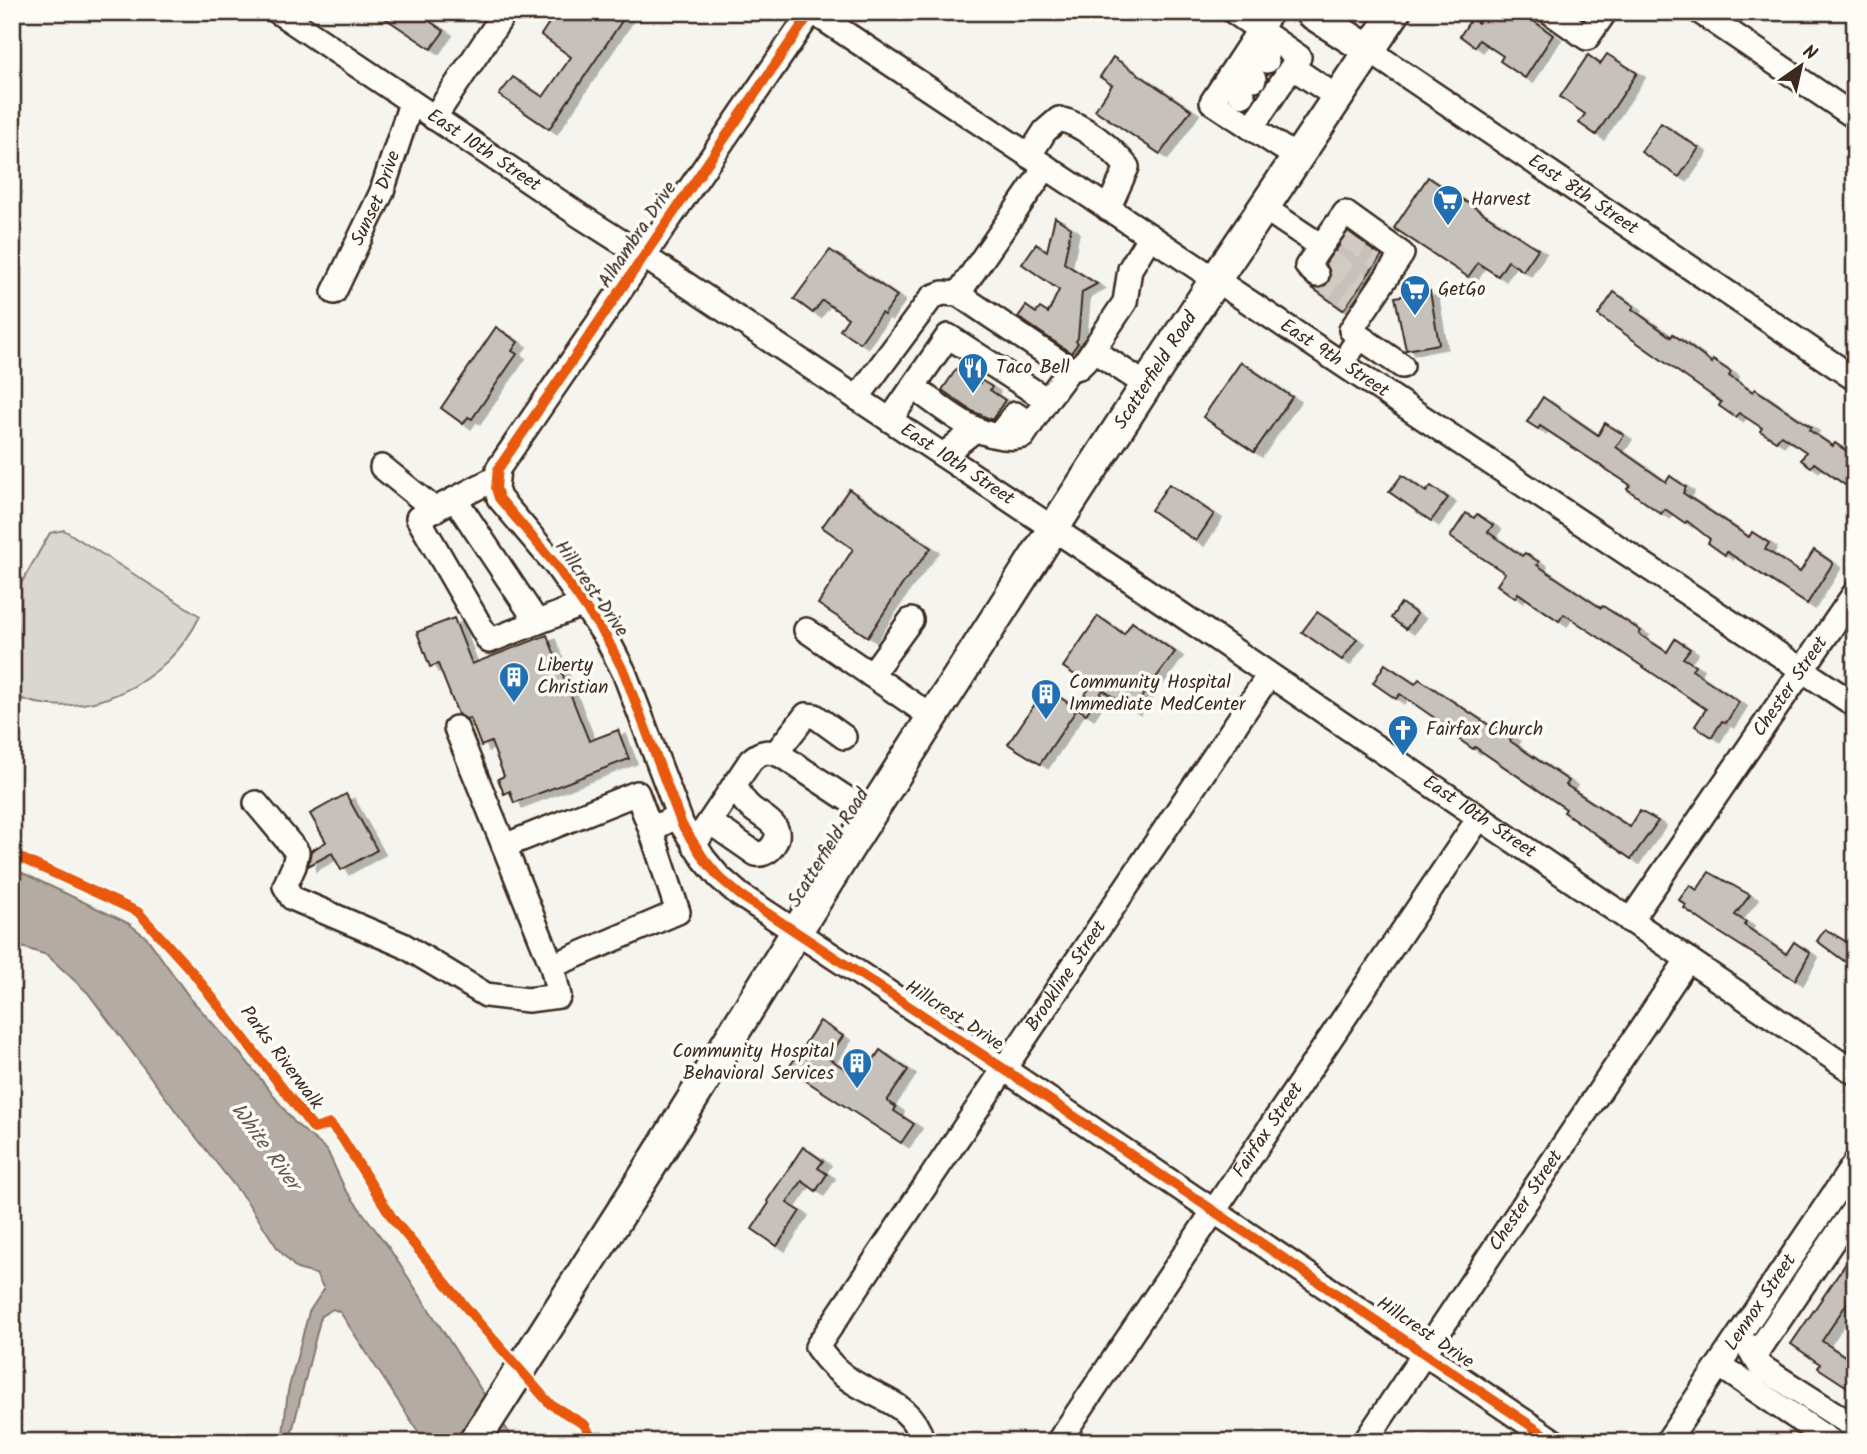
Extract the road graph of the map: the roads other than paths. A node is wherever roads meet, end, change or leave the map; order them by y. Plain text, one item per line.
1 (278, 12) edge
2 (505, 12) edge
3 (812, 12) edge
4 (1234, 12) edge
5 (1310, 12) edge
6 (1395, 12) edge
7 (1550, 12) edge
8 (1605, 12) edge
9 (1700, 12) edge
10 (1370, 51) junction
11 (1262, 76) edge
12 (1338, 98) junction
13 (411, 103) junction
14 (1855, 117) edge
15 (434, 118) junction
16 (1297, 158) junction
17 (1037, 162) junction
18 (1264, 208) junction
19 (1108, 209) junction
20 (1150, 236) junction
21 (645, 257) junction
22 (1214, 280) junction
23 (334, 292) dead end
24 (958, 294) junction
25 (1360, 337) junction
26 (1093, 350) junction
27 (1341, 363) junction
28 (1402, 366) dead end
29 (1070, 369) junction
30 (1855, 379) edge
31 (1146, 385) junction
32 (913, 387) junction
33 (857, 398) junction
34 (1047, 400) junction
35 (890, 420) junction
36 (975, 430) junction
37 (943, 456) junction
38 (382, 467) dead end
39 (496, 478) junction
40 (445, 505) junction
41 (1053, 529) junction
42 (1855, 593) edge
43 (584, 604) junction
44 (911, 620) dead end
45 (537, 622) junction
46 (806, 630) dead end
47 (1802, 670) junction
48 (871, 675) junction
49 (1269, 675) junction
50 (1855, 705) edge
51 (932, 717) junction
52 (456, 729) dead end
53 (844, 737) dead end
54 (776, 753) junction
55 (735, 784) junction
56 (256, 803) dead end
57 (870, 814) junction
58 (677, 816) junction
59 (1479, 818) junction
60 (710, 822) junction
61 (650, 830) junction
62 (694, 845) junction
63 (504, 846) junction
64 (1630, 921) junction
65 (796, 932) junction
66 (1688, 959) junction
67 (552, 967) junction
68 (1004, 1069) junction
69 (1855, 1073) edge
70 (1855, 1163) edge
71 (1855, 1208) edge
72 (1214, 1211) junction
73 (1741, 1333) junction
74 (1424, 1353) junction
75 (1754, 1357) junction
76 (1719, 1365) junction
77 (1855, 1427) edge
78 (474, 1442) edge
79 (923, 1442) edge
80 (1058, 1442) edge
81 (1365, 1442) edge
82 (1555, 1442) edge
83 (1667, 1442) edge
84 (1832, 1442) edge

1 - 13 street, East 10th Street
2 - 15 street
3 - 17 street, East 9th Street
3 - 21 street, Alhambra Drive
4 - 11 street
5 - 10 main road, East 8th Street
6 - 10 main road, Scatterfield Road
7 - 8 street
9 - 14 street
10 - 12 main road, Scatterfield Road
10 - 30 street, East 8th Street
11 - 12 street
11 - 16 street
12 - 16 main road, Scatterfield Road
13 - 15 street, East 10th Street
13 - 23 street, Sunset Drive
15 - 21 street, East 10th Street
16 - 18 main road, Scatterfield Road
17 - 19 street, East 9th Street
17 - 19 street
17 - 24 street
18 - 22 main road, Scatterfield Road
18 - 25 street
19 - 20 street, East 9th Street
20 - 22 street, East 9th Street
20 - 26 street
21 - 33 street, East 10th Street
21 - 39 street, Alhambra Drive
22 - 27 street, East 9th Street
22 - 31 main road, Scatterfield Road
24 - 29 street
24 - 33 street
25 - 27 street
25 - 28 street
26 - 29 street
26 - 31 street
27 - 47 street, East 9th Street
29 - 34 street
31 - 41 main road, Scatterfield Road
32 - 34 street
32 - 35 street
32 - 36 street
33 - 35 street, East 10th Street
34 - 36 street
35 - 37 street, East 10th Street
36 - 37 street
37 - 41 street, East 10th Street
38 - 40 street
39 - 40 street
39 - 43 street, Hillcrest Drive
40 - 45 street
40 - 45 street
41 - 49 street, East 10th Street
41 - 51 main road, Scatterfield Road
42 - 47 street, Chester Street
43 - 45 street
43 - 58 street, Hillcrest Drive
44 - 48 street
46 - 48 street
47 - 50 street, East 9th Street
47 - 64 street, Chester Street
48 - 51 street
49 - 59 street, East 10th Street
49 - 68 street, Brookline Street
51 - 57 main road, Scatterfield Road
52 - 63 street
53 - 54 street
54 - 55 street
54 - 57 street
55 - 60 street
55 - 60 street
56 - 67 street
57 - 65 main road, Scatterfield Road
58 - 61 street
58 - 62 street, Hillcrest Drive
59 - 64 street, East 10th Street
59 - 72 street, Fairfax Street
60 - 62 street
61 - 63 street
61 - 67 street
62 - 65 street, Hillcrest Drive
63 - 67 street
64 - 66 street, East 10th Street
65 - 68 street, Hillcrest Drive
65 - 78 main road, Scatterfield Road
66 - 69 street
66 - 74 street, Chester Street
68 - 72 street, Hillcrest Drive
68 - 79 street, Brookline Street
70 - 73 street, Lennox Street
71 - 75 street
72 - 74 street, Hillcrest Drive
72 - 80 street, Fairfax Street
73 - 75 street
73 - 76 street, Lennox Street
74 - 81 street, Chester Street
74 - 82 street, Hillcrest Drive
75 - 77 street
76 - 83 street, Lennox Street
76 - 84 street

